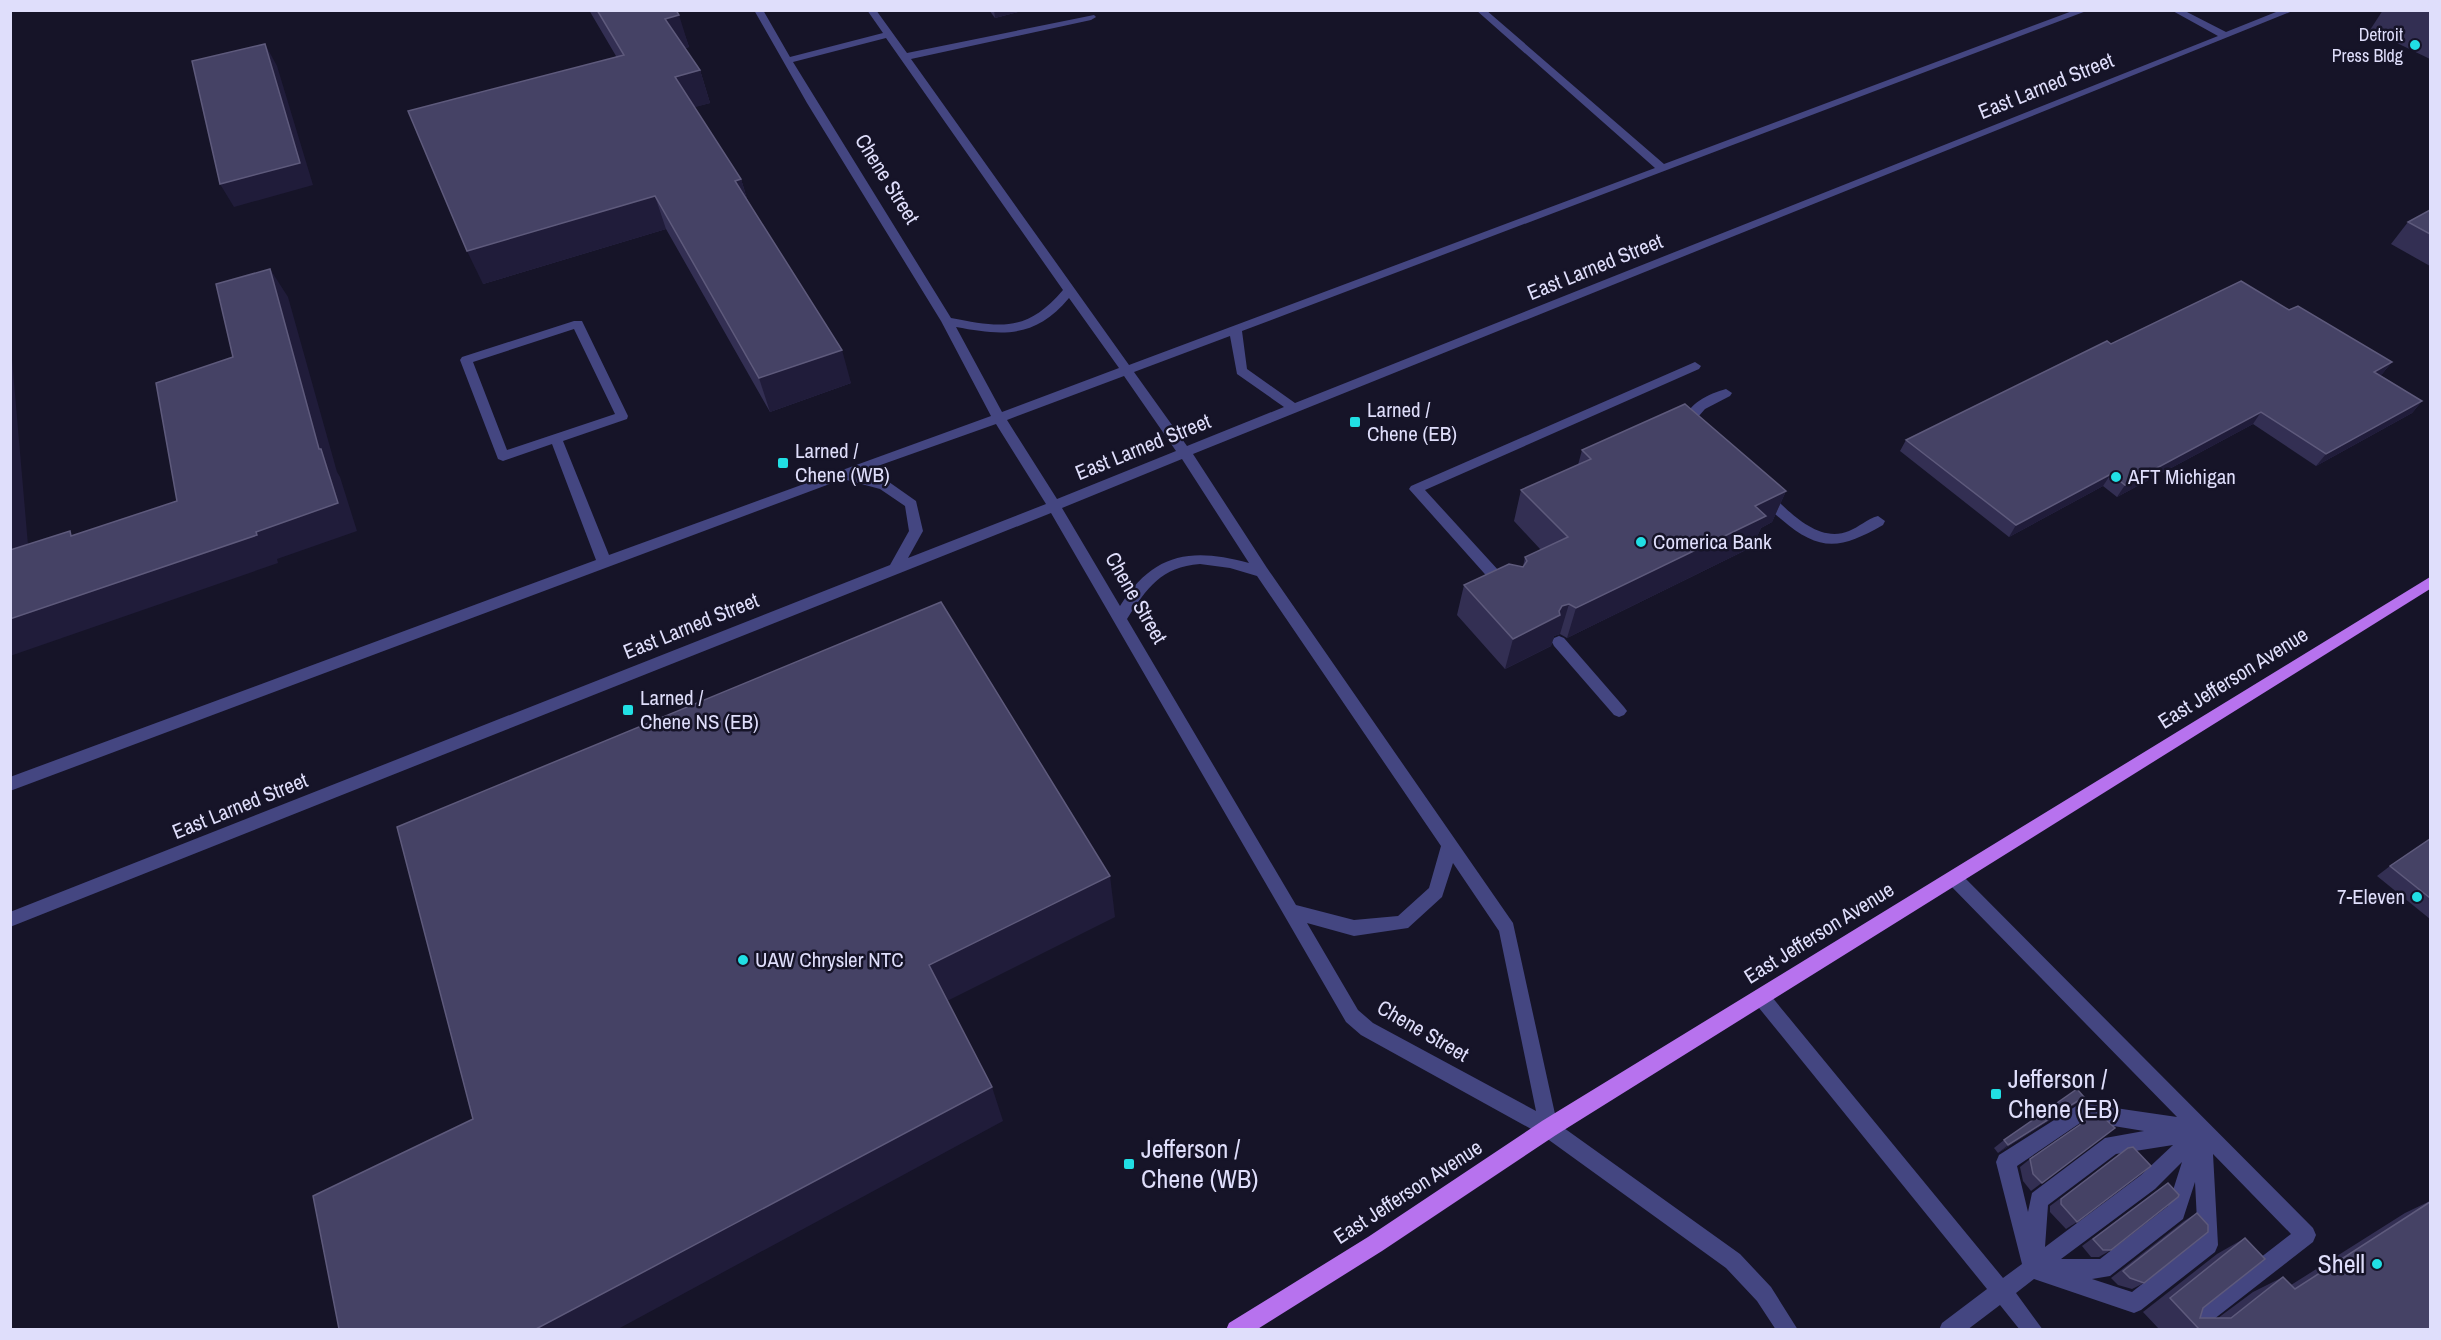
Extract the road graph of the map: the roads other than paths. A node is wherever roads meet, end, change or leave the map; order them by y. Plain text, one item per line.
1 (758, 10) edge
2 (872, 10) edge
3 (1480, 10) edge
4 (2085, 10) edge
5 (2175, 10) edge
6 (2290, 10) edge
7 (1091, 17) dead end
8 (888, 35) junction
9 (2226, 36) junction
10 (904, 57) junction
11 (787, 61) junction
12 (1662, 168) junction
13 (1069, 290) junction
14 (947, 321) junction
15 (1235, 328) junction
16 (1695, 366) dead end
17 (1125, 370) junction
18 (1726, 393) dead end
19 (1294, 408) junction
20 (999, 418) junction
21 (1698, 438) edge
22 (556, 439) junction
23 (1185, 453) junction
24 (842, 474) junction
25 (1752, 485) edge
26 (1054, 506) junction
27 (1878, 521) dead end
28 (605, 564) junction
29 (896, 567) junction
30 (1262, 572) junction
31 (2430, 582) edge
32 (1510, 591) edge
33 (1120, 618) junction
34 (1559, 642) edge
35 (1619, 711) dead end
36 (10, 784) edge
37 (1450, 845) junction
38 (1954, 878) junction
39 (1290, 911) junction
40 (10, 920) edge
41 (1761, 997) junction
42 (1549, 1128) junction
43 (2202, 1130) junction
44 (2033, 1269) junction
45 (2001, 1290) junction
46 (1236, 1329) edge
47 (1788, 1329) edge
48 (1949, 1329) edge
49 (2033, 1329) edge
50 (2183, 1329) edge

1 - 11 street, Chene Street
2 - 8 street
3 - 12 street
4 - 12 street
5 - 9 street
6 - 9 street, East Larned Street
7 - 10 street
8 - 10 street
8 - 11 street
9 - 19 street, East Larned Street
10 - 13 street
11 - 14 street, Chene Street
12 - 15 street
13 - 14 street
13 - 17 street
14 - 20 street, Chene Street
15 - 17 street
15 - 19 street
16 - 32 street
17 - 20 street
17 - 23 street
18 - 21 street
19 - 23 street, East Larned Street
20 - 24 street
20 - 26 street, Chene Street
22 - 22 street
22 - 28 street
23 - 26 street, East Larned Street
23 - 30 street
24 - 28 street
24 - 29 street
25 - 27 street
26 - 29 street, East Larned Street
26 - 33 street, Chene Street
28 - 36 street
29 - 40 street, East Larned Street
30 - 33 street
30 - 37 street
31 - 38 main road, East Jefferson Avenue
33 - 39 street, Chene Street
34 - 35 street
37 - 39 street
37 - 42 street
38 - 41 main road, East Jefferson Avenue
38 - 43 street
39 - 42 street, Chene Street
41 - 42 main road, East Jefferson Avenue
41 - 45 street
42 - 46 main road, East Jefferson Avenue
42 - 47 street, Chene Street
43 - 44 street
43 - 44 street
43 - 44 street
43 - 44 street
43 - 44 street
43 - 50 street
44 - 45 street
45 - 48 street
45 - 49 street

